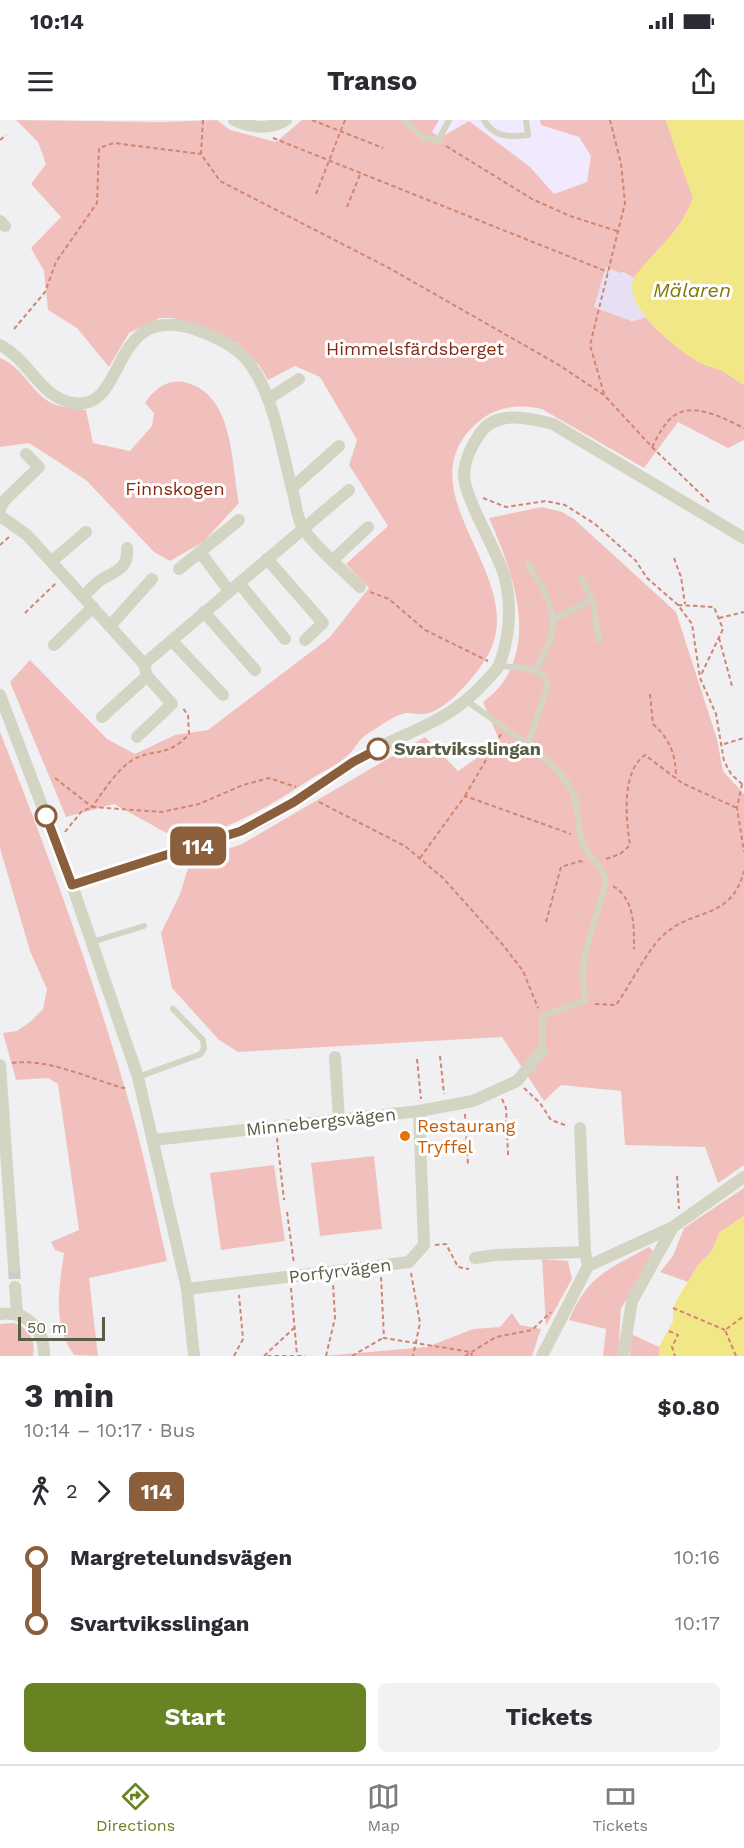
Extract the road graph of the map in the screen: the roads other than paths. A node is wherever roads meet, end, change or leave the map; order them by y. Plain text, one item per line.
1 (234, 120) edge
2 (286, 120) edge
3 (403, 120) edge
4 (449, 120) edge
5 (484, 120) edge
6 (526, 120) edge
7 (0, 345) edge
8 (299, 379) dead end
9 (268, 399) junction
10 (339, 446) dead end
11 (26, 454) dead end
12 (292, 488) junction
13 (349, 490) dead end
14 (0, 509) edge
15 (0, 516) edge
16 (239, 520) dead end
17 (368, 527) dead end
18 (302, 528) junction
19 (86, 532) dead end
20 (744, 538) edge
21 (127, 548) dead end
22 (200, 552) junction
23 (267, 559) junction
24 (333, 560) junction
25 (52, 561) junction
26 (528, 564) dead end
27 (180, 569) dead end
28 (581, 578) dead end
29 (152, 579) dead end
30 (234, 587) junction
31 (360, 587) road end
32 (84, 596) junction
33 (592, 599) junction
34 (93, 607) junction
35 (204, 612) junction
36 (555, 619) junction
37 (110, 626) junction
38 (285, 639) dead end
39 (172, 640) junction
40 (305, 640) dead end
41 (599, 640) dead end
42 (54, 645) dead end
43 (499, 666) junction
44 (145, 670) junction
45 (255, 670) dead end
46 (534, 671) junction
47 (0, 695) edge
48 (223, 695) dead end
49 (467, 701) junction
50 (102, 717) dead end
51 (137, 737) dead end
52 (528, 744) junction
53 (154, 860) dead end
54 (138, 865) dead end
55 (72, 885) junction
56 (144, 926) dead end
57 (92, 942) junction
58 (173, 1009) dead end
59 (542, 1051) joint
60 (335, 1057) dead end
61 (5, 1064) edge
62 (139, 1081) junction
63 (420, 1111) junction
64 (339, 1120) junction
65 (579, 1128) road end
66 (153, 1140) junction
67 (744, 1177) edge
68 (673, 1227) junction
69 (585, 1252) junction
70 (475, 1258) road end
71 (588, 1266) junction
72 (14, 1267) tunnel mouth
73 (15, 1287) tunnel mouth
74 (187, 1289) junction
75 (0, 1314) edge
76 (16, 1314) junction
77 (44, 1356) edge
78 (194, 1356) edge
79 (542, 1356) edge
80 (623, 1356) edge

1 - 2 street
3 - 4 lane
5 - 6 lane
7 - 9 street
8 - 9 street
9 - 12 street
10 - 12 street
11 - 14 street
12 - 18 street
13 - 18 street
15 - 25 street
16 - 22 street
17 - 24 street
18 - 23 street
18 - 24 street
19 - 25 street
20 - 43 street
21 - 32 street
22 - 27 street
22 - 30 street
23 - 30 street
23 - 40 street
24 - 31 street
25 - 32 street
26 - 36 lane
28 - 33 lane
29 - 37 street
30 - 35 street
30 - 38 street
32 - 34 street
33 - 36 lane
33 - 41 lane
34 - 37 street
34 - 42 street
35 - 39 street
35 - 45 street
36 - 46 lane
37 - 44 street
39 - 44 street
39 - 48 street
43 - 46 lane
43 - 49 street
44 - 50 street
44 - 51 street
46 - 52 lane
47 - 55 street
49 - 52 lane
49 - 53 street
52 - 59 lane
54 - 55 street
55 - 57 street
56 - 57 lane
57 - 62 street
58 - 62 lane
59 - 63 street, Minnebergsvägen
60 - 64 street
61 - 72 street
62 - 66 street
63 - 64 street, Minnebergsvägen
63 - 74 street, Porfyrvägen
64 - 66 street, Minnebergsvägen
65 - 69 street
66 - 74 street
67 - 68 street
68 - 71 street
68 - 80 street
69 - 70 street
69 - 71 street
71 - 79 street
73 - 76 street
74 - 78 street
75 - 76 street
76 - 77 street

